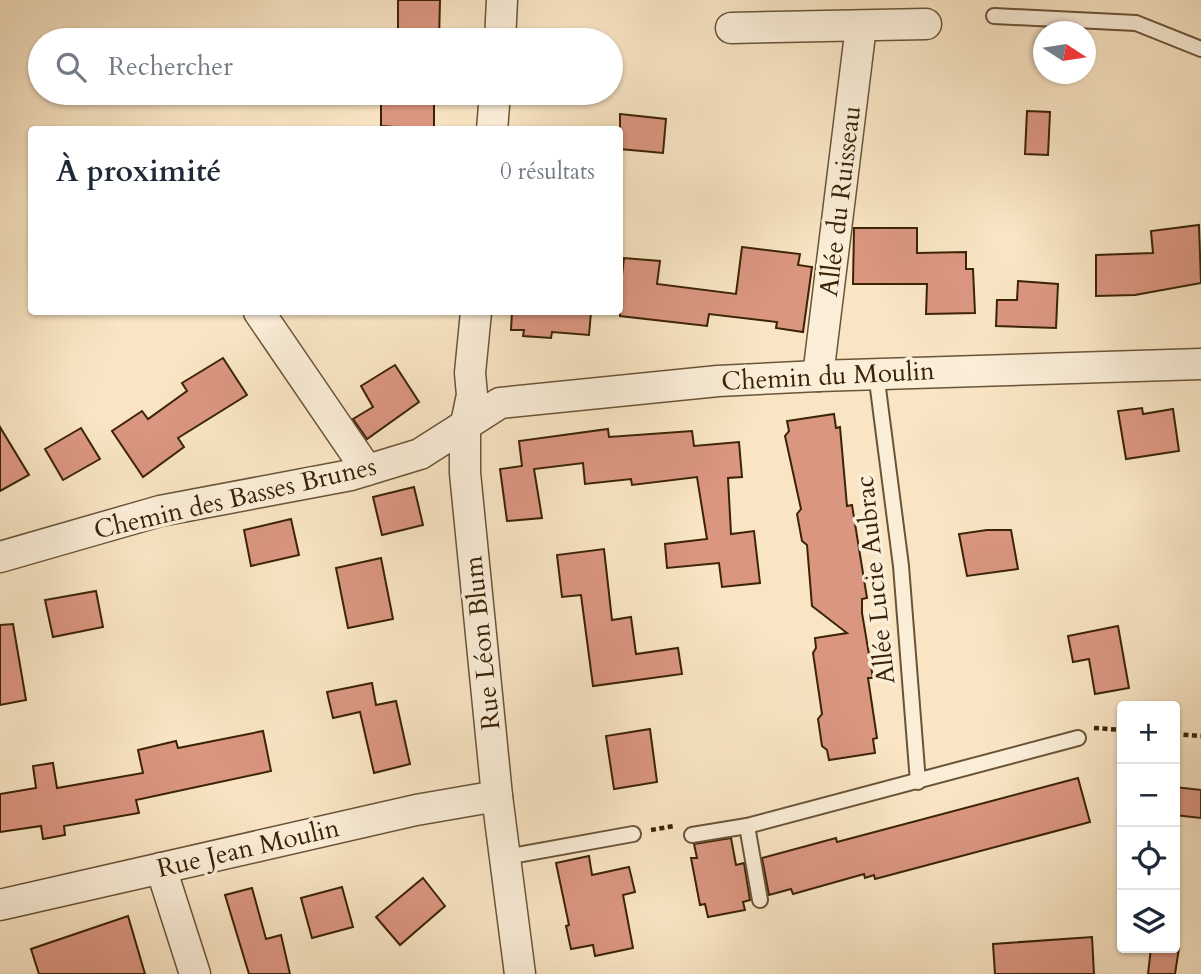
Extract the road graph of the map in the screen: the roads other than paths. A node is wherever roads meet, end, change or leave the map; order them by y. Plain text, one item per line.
1 (502, 0) edge
2 (994, 16) dead end
3 (926, 24) dead end
4 (861, 26) junction
5 (501, 28) edge
6 (731, 28) dead end
7 (1201, 49) edge
8 (494, 105) edge
9 (492, 126) edge
10 (261, 315) edge
11 (476, 315) edge
12 (1201, 365) edge
13 (876, 373) junction
14 (818, 376) junction
15 (465, 428) junction
16 (368, 470) junction
17 (0, 557) edge
18 (1078, 738) dead end
19 (918, 782) junction
20 (497, 796) junction
21 (747, 826) junction
22 (633, 834) dead end
23 (692, 835) dead end
24 (506, 857) junction
25 (162, 868) junction
26 (760, 900) dead end
27 (0, 905) edge
28 (195, 974) edge
29 (520, 974) edge

1 - 5 street
2 - 7 lane
3 - 4 street
4 - 6 street
4 - 14 street, Allée du Ruisseau
8 - 9 street
10 - 16 street
11 - 15 street, Rue Léon Blum
12 - 13 street, Chemin du Moulin
13 - 14 street, Chemin du Moulin
13 - 19 lane, Allée Lucie Aubrac
14 - 15 street, Chemin du Moulin
15 - 16 street, Chemin des Basses Brunes
15 - 20 street, Rue Léon Blum
16 - 17 street, Chemin des Basses Brunes
18 - 19 lane
19 - 21 lane
20 - 24 street, Rue Léon Blum
20 - 25 street, Rue Jean Moulin
21 - 23 lane
21 - 26 lane
22 - 24 lane
24 - 29 street, Rue Léon Blum
25 - 27 street, Rue Jean Moulin
25 - 28 street

